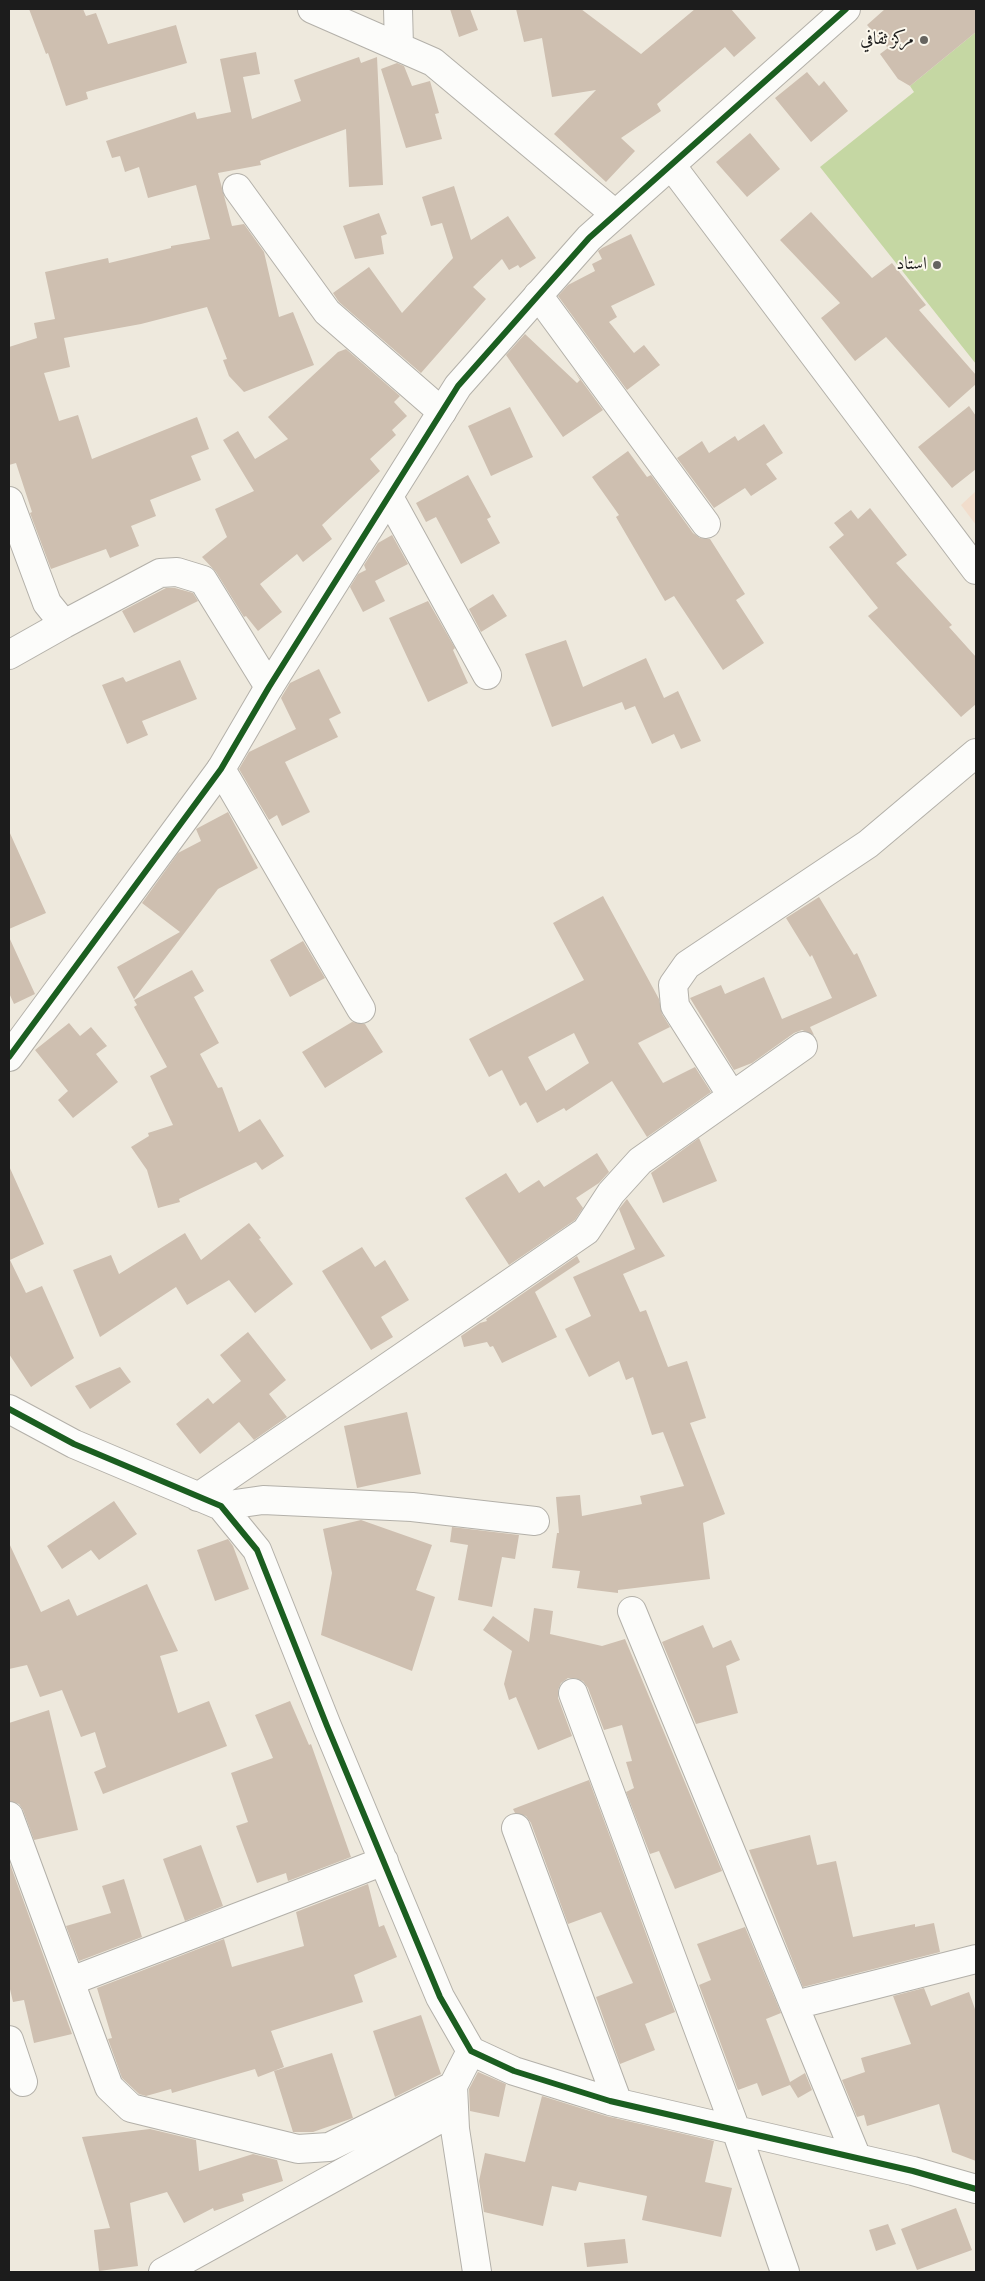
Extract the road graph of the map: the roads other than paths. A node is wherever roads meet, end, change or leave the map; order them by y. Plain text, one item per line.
1 (312, 9) edge
2 (398, 9) edge
3 (846, 9) edge
4 (399, 47) junction
5 (671, 165) junction
6 (237, 188) dead end
7 (615, 214) junction
8 (538, 295) junction
9 (442, 412) junction
10 (389, 497) junction
11 (9, 501) edge
12 (706, 524) dead end
13 (976, 570) edge
14 (64, 624) junction
15 (9, 655) edge
16 (487, 675) dead end
17 (269, 687) junction
18 (976, 754) edge
19 (222, 769) junction
20 (361, 1009) dead end
21 (803, 1046) dead end
22 (9, 1057) edge
23 (732, 1096) junction
24 (9, 1409) edge
25 (209, 1502) junction
26 (535, 1522) dead end
27 (632, 1611) dead end
28 (573, 1693) dead end
29 (9, 1816) edge
30 (516, 1828) dead end
31 (384, 1862) junction
32 (976, 1959) edge
33 (71, 1981) junction
34 (795, 2005) junction
35 (9, 2040) edge
36 (470, 2050) junction
37 (23, 2082) dead end
38 (454, 2099) junction
39 (618, 2103) junction
40 (736, 2130) junction
41 (857, 2158) junction
42 (976, 2189) edge
43 (163, 2272) edge
44 (477, 2272) edge
45 (785, 2272) edge

1 - 4 street
2 - 4 street
3 - 5 street
4 - 7 street
5 - 7 street
5 - 13 street
6 - 9 street
7 - 8 street
8 - 9 street
8 - 12 street
9 - 10 street
10 - 16 street
10 - 17 street
11 - 14 street
14 - 15 street
14 - 17 street
17 - 19 street
18 - 23 street
19 - 20 street
19 - 22 street
21 - 23 street
23 - 25 street
24 - 25 street
25 - 26 street
25 - 31 street
27 - 34 street
28 - 40 street
29 - 33 street
30 - 39 street
31 - 33 street
31 - 36 street
32 - 34 street
33 - 38 street
34 - 41 street
35 - 37 street
36 - 38 street
36 - 39 street
38 - 43 street
38 - 44 street
39 - 40 street
40 - 41 street
40 - 45 street
41 - 42 street

